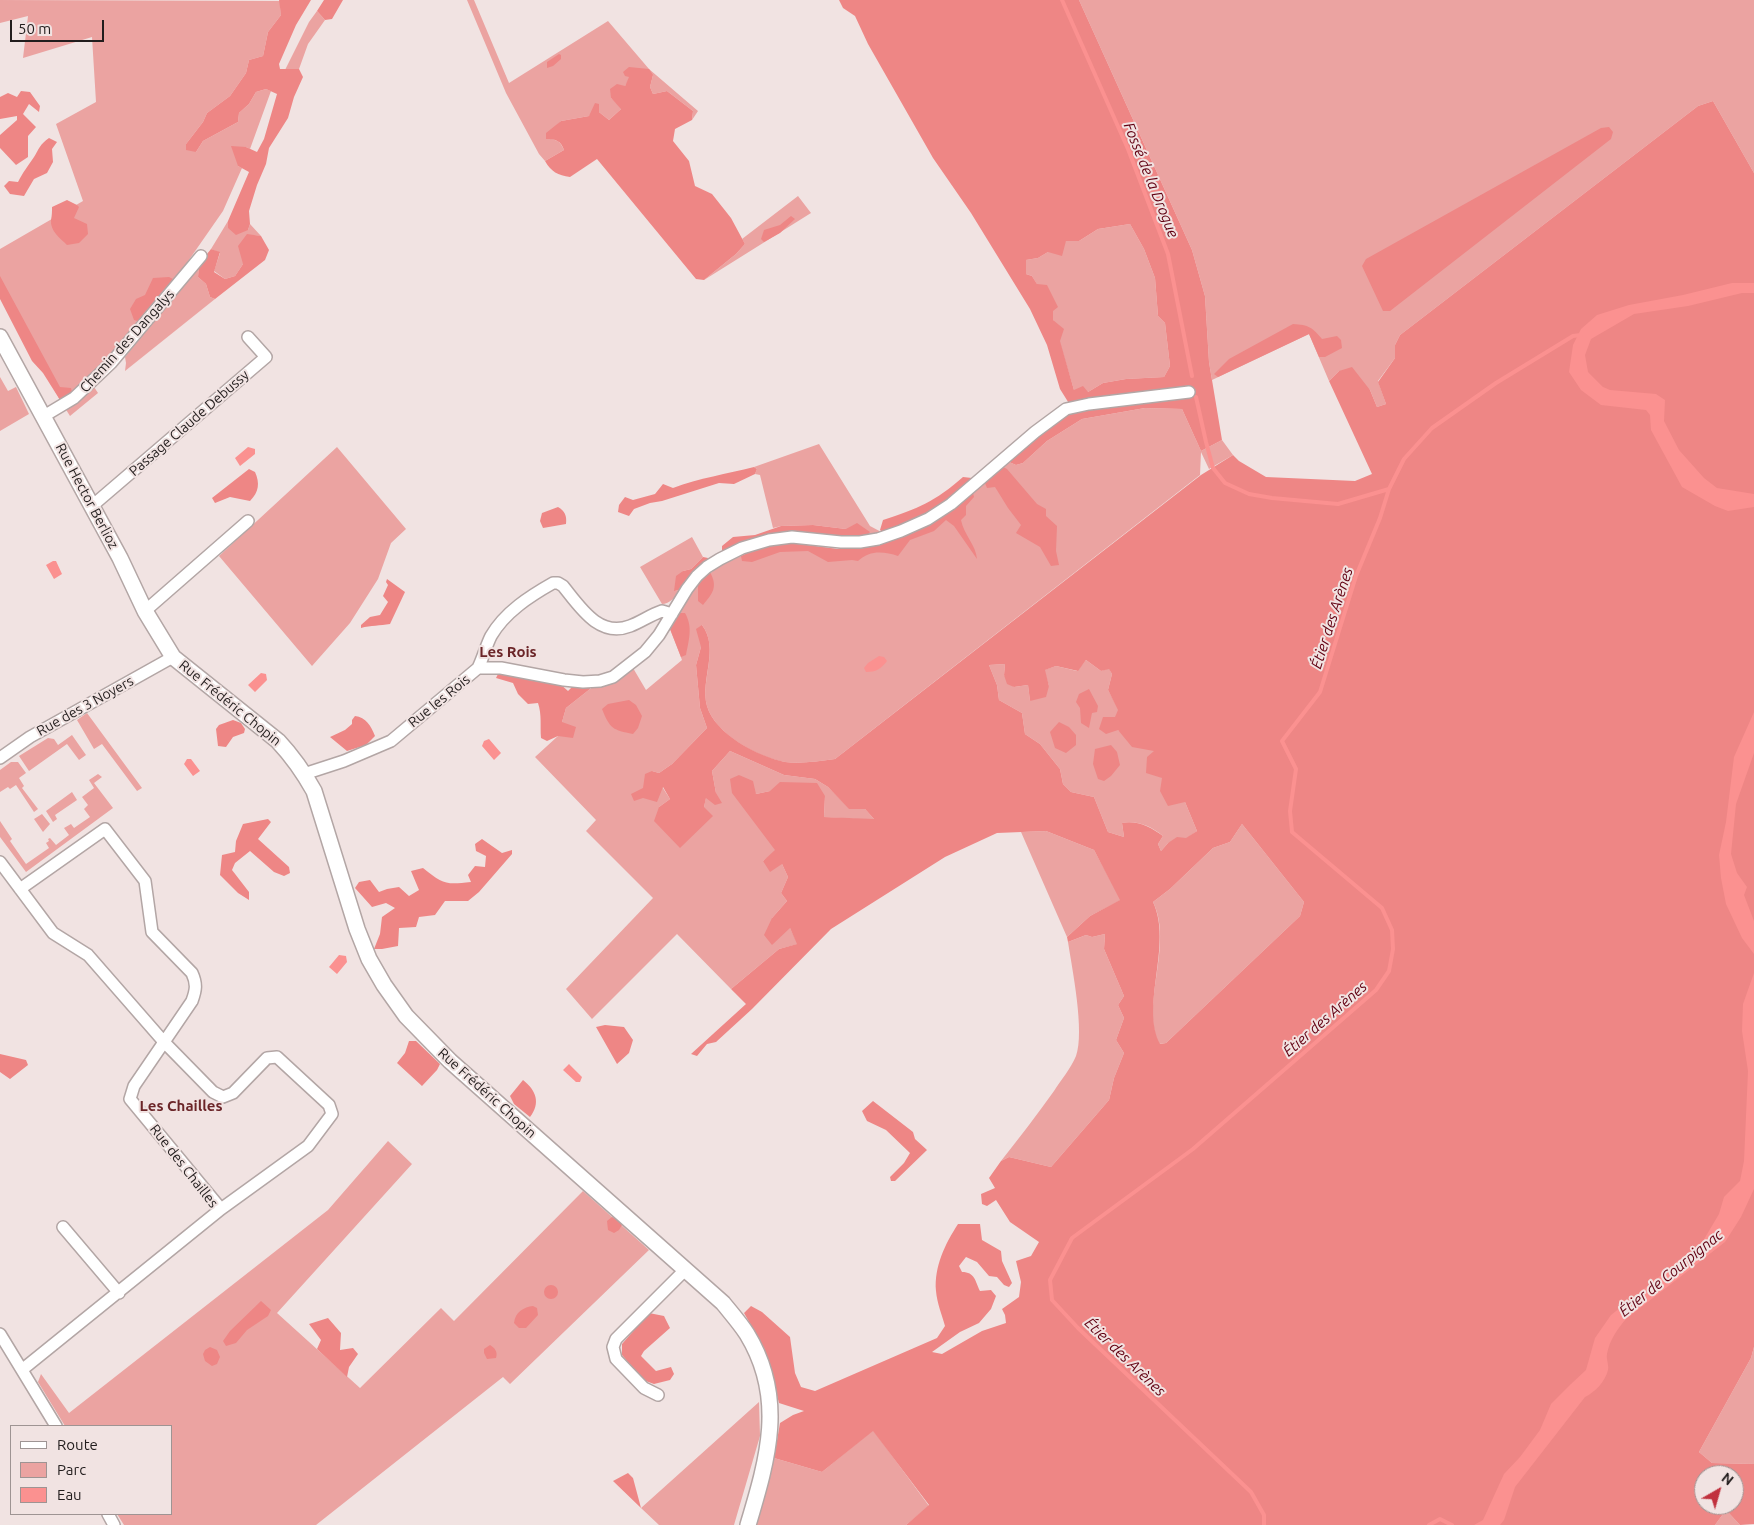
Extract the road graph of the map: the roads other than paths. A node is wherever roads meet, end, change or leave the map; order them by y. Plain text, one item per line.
1 (200, 256) dead end
2 (0, 336) edge
3 (248, 337) dead end
4 (1189, 392) dead end
5 (44, 416) junction
6 (92, 506) junction
7 (248, 521) dead end
8 (145, 611) junction
9 (672, 614) junction
10 (173, 657) junction
11 (478, 668) junction
12 (0, 758) edge
13 (304, 774) junction
14 (0, 862) edge
15 (20, 889) junction
16 (164, 1042) junction
17 (221, 1209) junction
18 (63, 1227) dead end
19 (686, 1269) junction
20 (119, 1293) junction
21 (0, 1334) edge
22 (23, 1370) junction
23 (658, 1395) dead end
24 (55, 1424) edge
25 (748, 1525) edge

1 - 5 street, Chemin des Dangalys
2 - 5 street, Rue Hector Berlioz
3 - 6 street, Passage Claude Debussy
4 - 9 street, Rue les Rois
5 - 6 street, Rue Hector Berlioz
6 - 8 street, Rue Hector Berlioz
7 - 8 street
8 - 10 street, Rue Hector Berlioz
9 - 11 street, Rue les Rois
9 - 11 street
10 - 12 street, Rue des 3 Noyers
10 - 13 street, Rue Frédéric Chopin
11 - 13 street, Rue les Rois
13 - 19 street, Rue Frédéric Chopin
14 - 15 street
15 - 16 street
15 - 16 street
16 - 17 street, Rue des Chailles
16 - 17 street
17 - 20 street, Rue des Chailles
18 - 20 street
19 - 23 street
19 - 25 street, Rue Frédéric Chopin
20 - 22 street, Rue des Chailles
21 - 22 street
22 - 24 street

